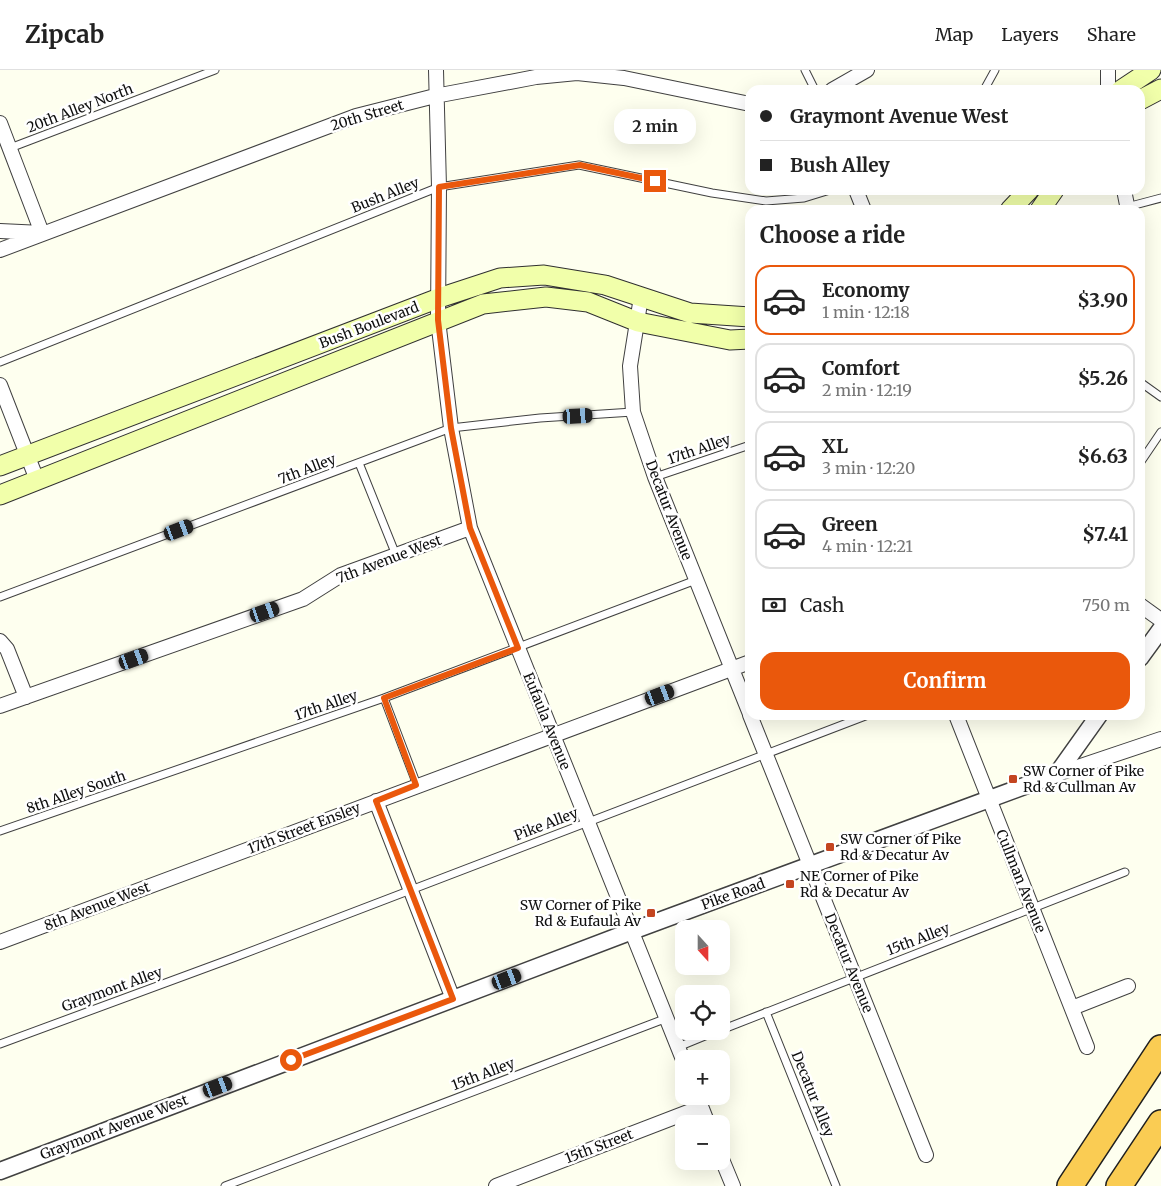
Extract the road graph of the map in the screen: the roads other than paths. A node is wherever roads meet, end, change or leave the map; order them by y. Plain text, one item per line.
1 (215, 70) edge
2 (436, 70) edge
3 (805, 70) edge
4 (867, 70) edge
5 (995, 70) edge
6 (1108, 70) edge
7 (1151, 70) edge
8 (812, 85) edge
9 (841, 85) edge
10 (987, 85) edge
11 (1108, 85) edge
12 (1128, 85) edge
13 (1161, 89) edge
14 (435, 96) junction
15 (1145, 97) edge
16 (745, 103) edge
17 (0, 123) edge
18 (10, 148) junction
19 (439, 187) junction
20 (814, 195) edge
21 (1024, 195) edge
22 (1161, 198) edge
23 (1015, 205) edge
24 (1140, 205) edge
25 (0, 231) edge
26 (42, 233) junction
27 (0, 250) edge
28 (641, 297) junction
29 (438, 298) junction
30 (745, 317) edge
31 (438, 320) junction
32 (638, 322) junction
33 (745, 339) edge
34 (0, 362) edge
35 (0, 384) edge
36 (1145, 386) edge
37 (1161, 397) edge
38 (633, 412) junction
39 (451, 428) junction
40 (1161, 432) edge
41 (745, 447) edge
42 (28, 455) junction
43 (1145, 456) edge
44 (358, 463) junction
45 (0, 466) edge
46 (655, 477) junction
47 (37, 480) junction
48 (0, 495) edge
49 (470, 528) junction
50 (396, 555) junction
51 (696, 580) junction
52 (0, 597) edge
53 (1145, 609) edge
54 (1161, 620) edge
55 (1161, 628) edge
56 (0, 641) edge
57 (518, 648) junction
58 (1145, 651) edge
59 (745, 664) edge
60 (732, 668) junction
61 (26, 697) junction
62 (384, 698) junction
63 (745, 702) edge
64 (0, 706) edge
65 (752, 720) edge
66 (855, 720) edge
67 (958, 720) edge
68 (1095, 720) edge
69 (553, 735) junction
70 (1161, 738) edge
71 (766, 754) junction
72 (1057, 774) junction
73 (160, 776) joint
74 (416, 785) junction
75 (989, 799) junction
76 (376, 801) junction
77 (586, 822) junction
78 (0, 831) edge
79 (810, 866) junction
80 (195, 869) joint
81 (1125, 872) dead end
82 (410, 889) junction
83 (1032, 908) junction
84 (632, 932) junction
85 (0, 942) edge
86 (233, 958) joint
87 (855, 977) junction
88 (1128, 986) dead end
89 (453, 999) junction
90 (1072, 1008) junction
91 (766, 1012) junction
92 (666, 1018) junction
93 (730, 1026) edge
94 (695, 1040) edge
95 (0, 1044) edge
96 (678, 1047) junction
97 (1087, 1047) dead end
98 (1161, 1048) edge
99 (679, 1050) edge
100 (692, 1105) edge
101 (1161, 1123) edge
102 (926, 1155) dead end
103 (0, 1170) edge
104 (726, 1170) edge
105 (225, 1186) edge
106 (496, 1186) edge
107 (733, 1186) edge
108 (836, 1186) edge
109 (1070, 1186) edge
110 (1119, 1186) edge

1 - 18 lane, 20th Alley North
2 - 14 street, Eufaula Avenue
3 - 8 lane
4 - 9 street
5 - 10 lane
6 - 11 street
7 - 12 main road
13 - 15 main road
14 - 16 street, 20th Street
14 - 19 street, Eufaula Avenue
14 - 26 street, 20th Street
17 - 18 street
18 - 26 street
19 - 20 lane, Bush Alley
19 - 29 street, Eufaula Avenue
19 - 34 lane, Bush Alley
21 - 23 main road
22 - 24 lane
25 - 26 street
26 - 27 street, 20th Street
28 - 29 main road, Bush Boulevard
28 - 30 main road, Bush Boulevard
28 - 32 street, Decatur Avenue
29 - 31 street, Eufaula Avenue
29 - 42 main road, Bush Boulevard
31 - 32 main road, Bush Boulevard
31 - 39 street, Eufaula Avenue
31 - 47 main road, Bush Boulevard
32 - 33 main road, Bush Boulevard
32 - 38 street, Decatur Avenue
35 - 42 street
36 - 37 lane
38 - 39 lane, 7th Alley
38 - 46 street, Decatur Avenue
39 - 44 lane, 7th Alley
39 - 49 street, Eufaula Avenue
40 - 43 lane
41 - 46 lane, 17th Alley
42 - 45 main road, Bush Boulevard
42 - 47 street
44 - 50 lane
44 - 52 lane, 7th Alley
46 - 51 street, Decatur Avenue
47 - 48 main road, Bush Boulevard
49 - 50 street, 7th Avenue West
49 - 57 street, Eufaula Avenue
50 - 61 street, 7th Avenue West
51 - 57 lane, 17th Alley
51 - 60 street, Decatur Avenue
53 - 54 street
55 - 58 street
56 - 61 street
57 - 62 lane, 17th Alley
57 - 69 street, Eufaula Avenue
59 - 60 street, 17th Street Ensley
60 - 63 street, Decatur Avenue
60 - 69 street, 17th Street Ensley
61 - 64 street, 7th Avenue West
62 - 73 lane, 17th Alley
62 - 74 lane
65 - 71 street, Decatur Avenue
66 - 71 lane, Pike Alley
67 - 75 street, Cullman Avenue
68 - 72 street
69 - 74 street, 17th Street Ensley
69 - 77 street, Eufaula Avenue
70 - 72 street
71 - 77 lane, Pike Alley
71 - 79 street, Decatur Avenue
72 - 75 street, Pike Road
73 - 78 lane, 8th Alley South
74 - 76 street, 17th Street Ensley
75 - 79 street, Pike Road
75 - 83 street, Cullman Avenue
76 - 80 street, 17th Street Ensley
76 - 82 street
77 - 82 lane, Pike Alley
77 - 84 street, Eufaula Avenue
79 - 84 street, Pike Road
79 - 87 street, Decatur Avenue
80 - 85 street, 8th Avenue West
81 - 83 lane, 15th Alley
82 - 86 lane, Pike Alley
82 - 89 street
83 - 87 lane, 15th Alley
83 - 90 street, Cullman Avenue
84 - 89 street, Pike Road
84 - 92 street, Eufaula Avenue
86 - 95 lane, Graymont Alley
87 - 91 lane, 15th Alley
87 - 102 street, Decatur Avenue
88 - 90 street
89 - 103 street, Graymont Avenue West
90 - 97 street, Cullman Avenue
91 - 93 lane, 15th Alley
91 - 108 lane, Decatur Alley
92 - 96 street, Eufaula Avenue
92 - 105 lane, 15th Alley
94 - 96 lane
96 - 99 street, Eufaula Avenue
98 - 109 highway
100 - 106 street, 15th Street
101 - 110 highway
104 - 107 street

